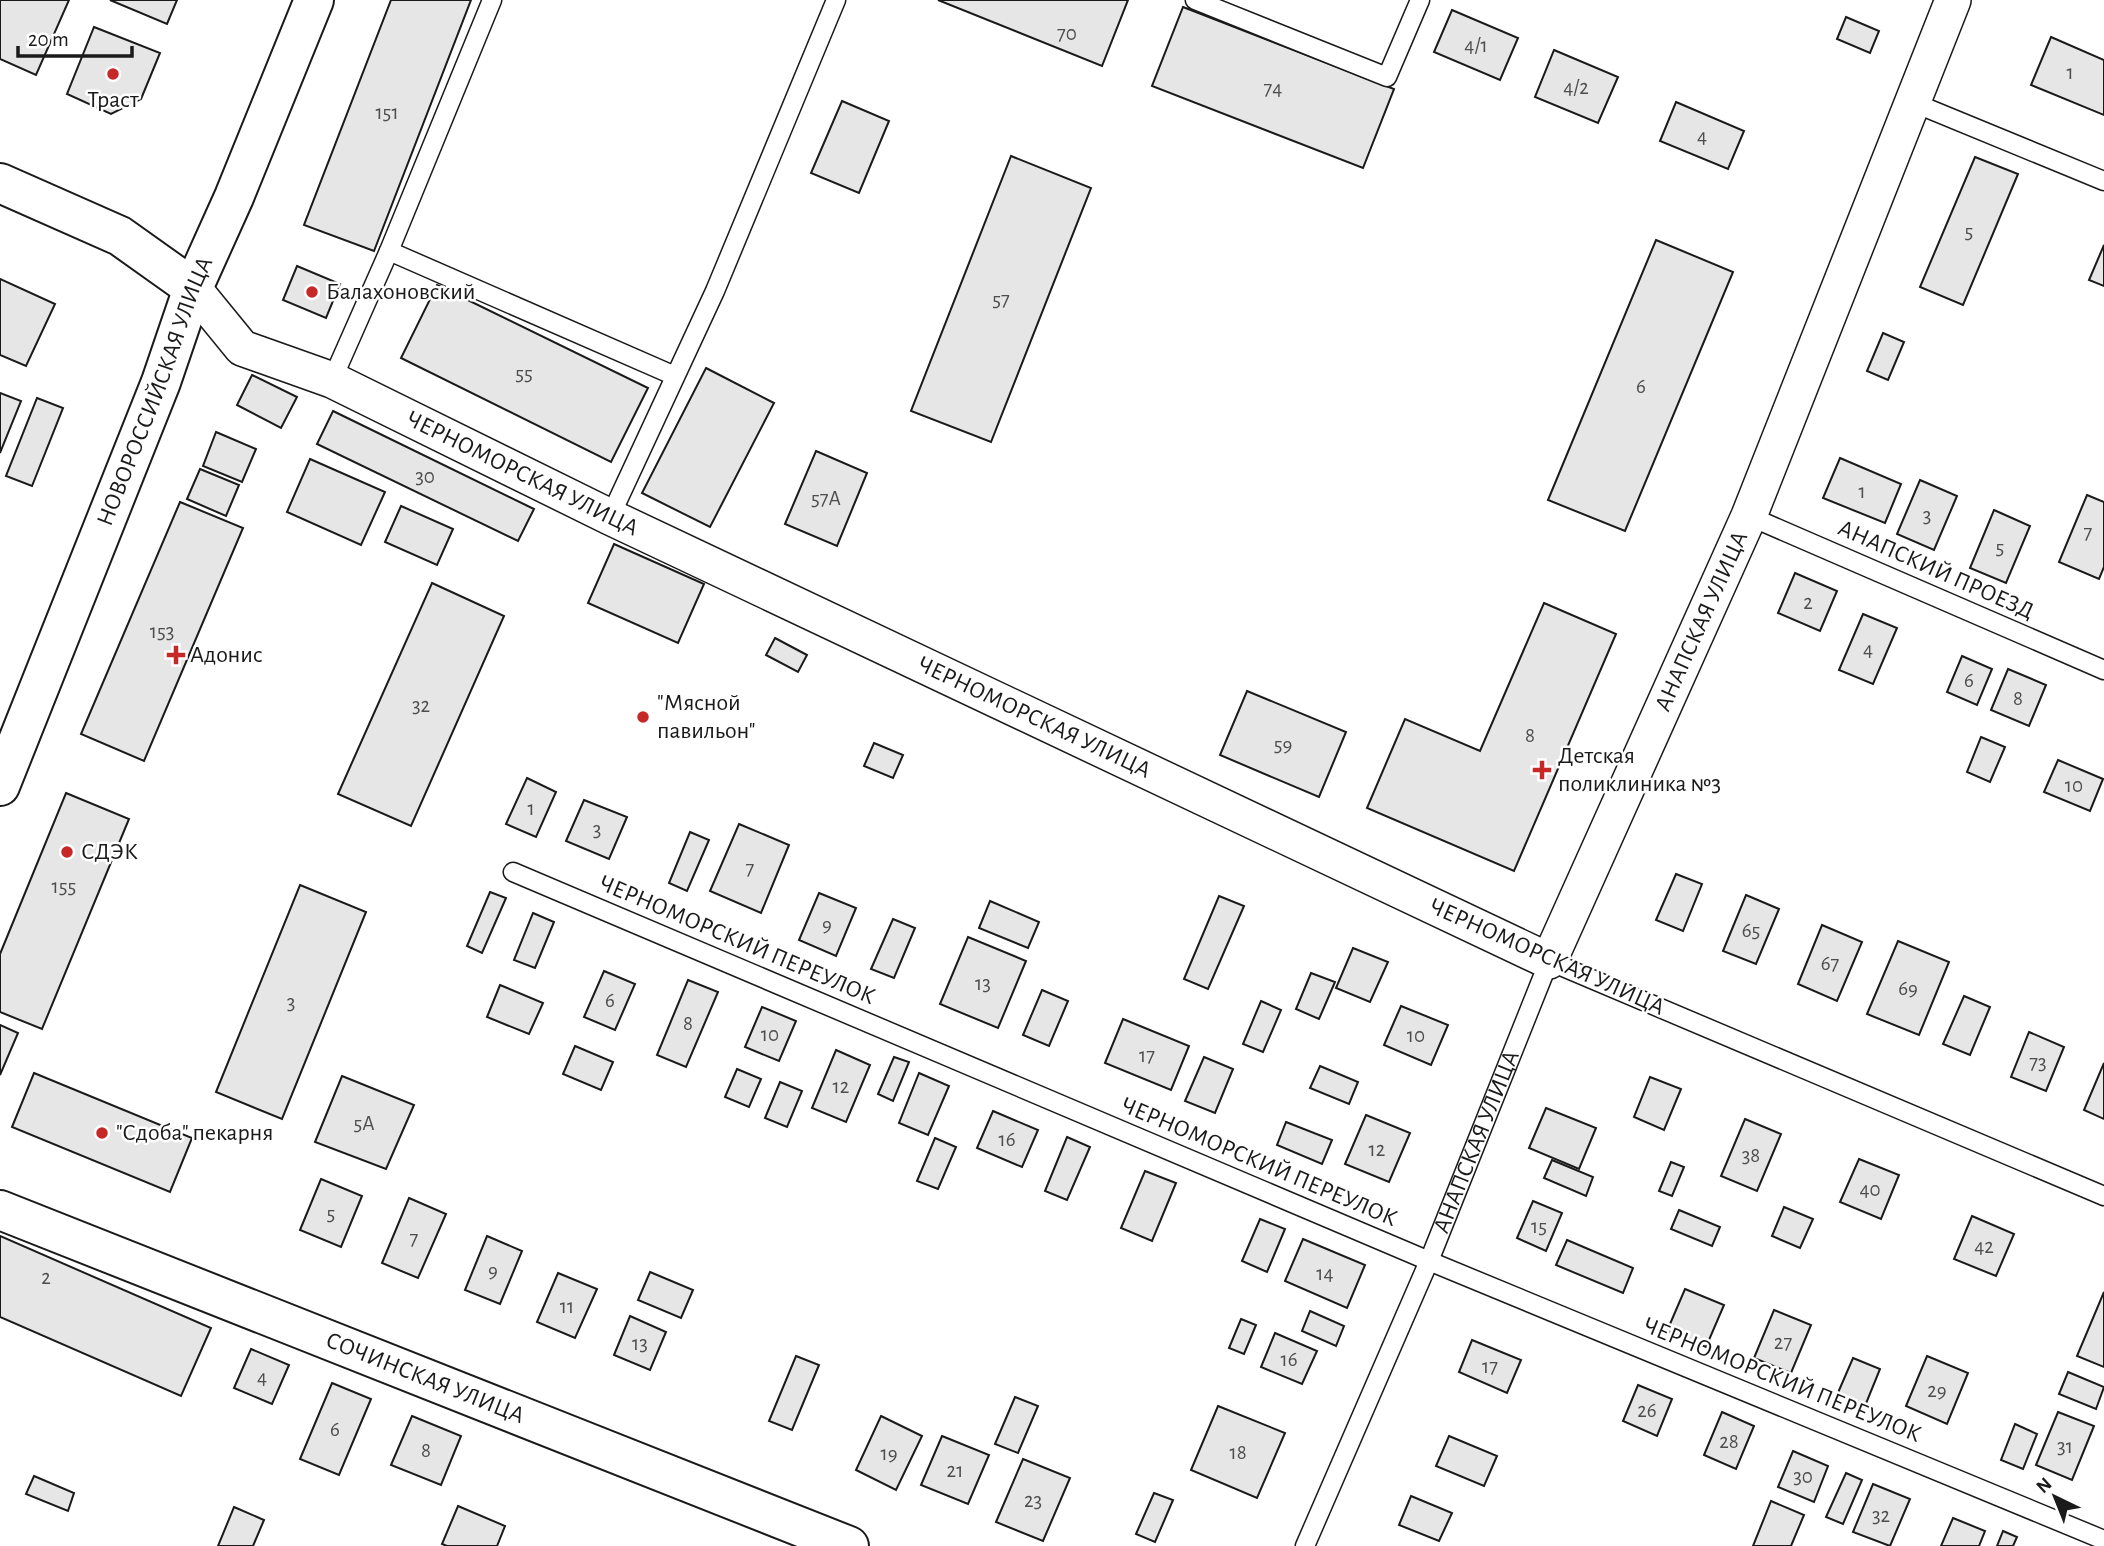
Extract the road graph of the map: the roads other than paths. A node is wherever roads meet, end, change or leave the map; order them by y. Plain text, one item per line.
1 (314, 0) edge
2 (492, 0) edge
3 (836, 0) edge
4 (1195, 0) edge
5 (1420, 0) edge
6 (1952, 0) edge
7 (1912, 102) junction
8 (2104, 181) edge
9 (0, 183) edge
10 (389, 251) junction
11 (193, 288) junction
12 (675, 376) junction
13 (332, 380) junction
14 (1749, 516) junction
15 (610, 517) junction
16 (2104, 670) edge
17 (0, 786) edge
18 (513, 872) dead end
19 (1549, 961) junction
20 (2104, 1196) edge
21 (0, 1210) edge
22 (1429, 1261) junction
23 (2104, 1540) edge
24 (849, 1546) edge
25 (1305, 1546) edge

1 - 11 main road, НОВОРОССИЙСКАЯ УЛИЦА
2 - 10 lane
3 - 12 lane
4 - 5 lane
6 - 7 street, АНАПСКАЯ УЛИЦА
7 - 8 lane
7 - 14 street, АНАПСКАЯ УЛИЦА
9 - 11 main road, ЧЕРНОМОРСКАЯ УЛИЦА
10 - 12 lane
10 - 13 lane
11 - 13 street, ЧЕРНОМОРСКАЯ УЛИЦА
11 - 17 main road, НОВОРОССИЙСКАЯ УЛИЦА
12 - 15 lane
13 - 15 street, ЧЕРНОМОРСКАЯ УЛИЦА
14 - 16 lane, АНАПСКИЙ ПРОЕЗД
14 - 19 street, АНАПСКАЯ УЛИЦА
15 - 19 street, ЧЕРНОМОРСКАЯ УЛИЦА
18 - 22 lane, ЧЕРНОМОРСКИЙ ПЕРЕУЛОК
19 - 20 lane, ЧЕРНОМОРСКАЯ УЛИЦА
19 - 22 lane, АНАПСКАЯ УЛИЦА
21 - 24 main road, СОЧИНСКАЯ УЛИЦА
22 - 23 lane, ЧЕРНОМОРСКИЙ ПЕРЕУЛОК
22 - 25 lane, АНАПСКАЯ УЛИЦА

